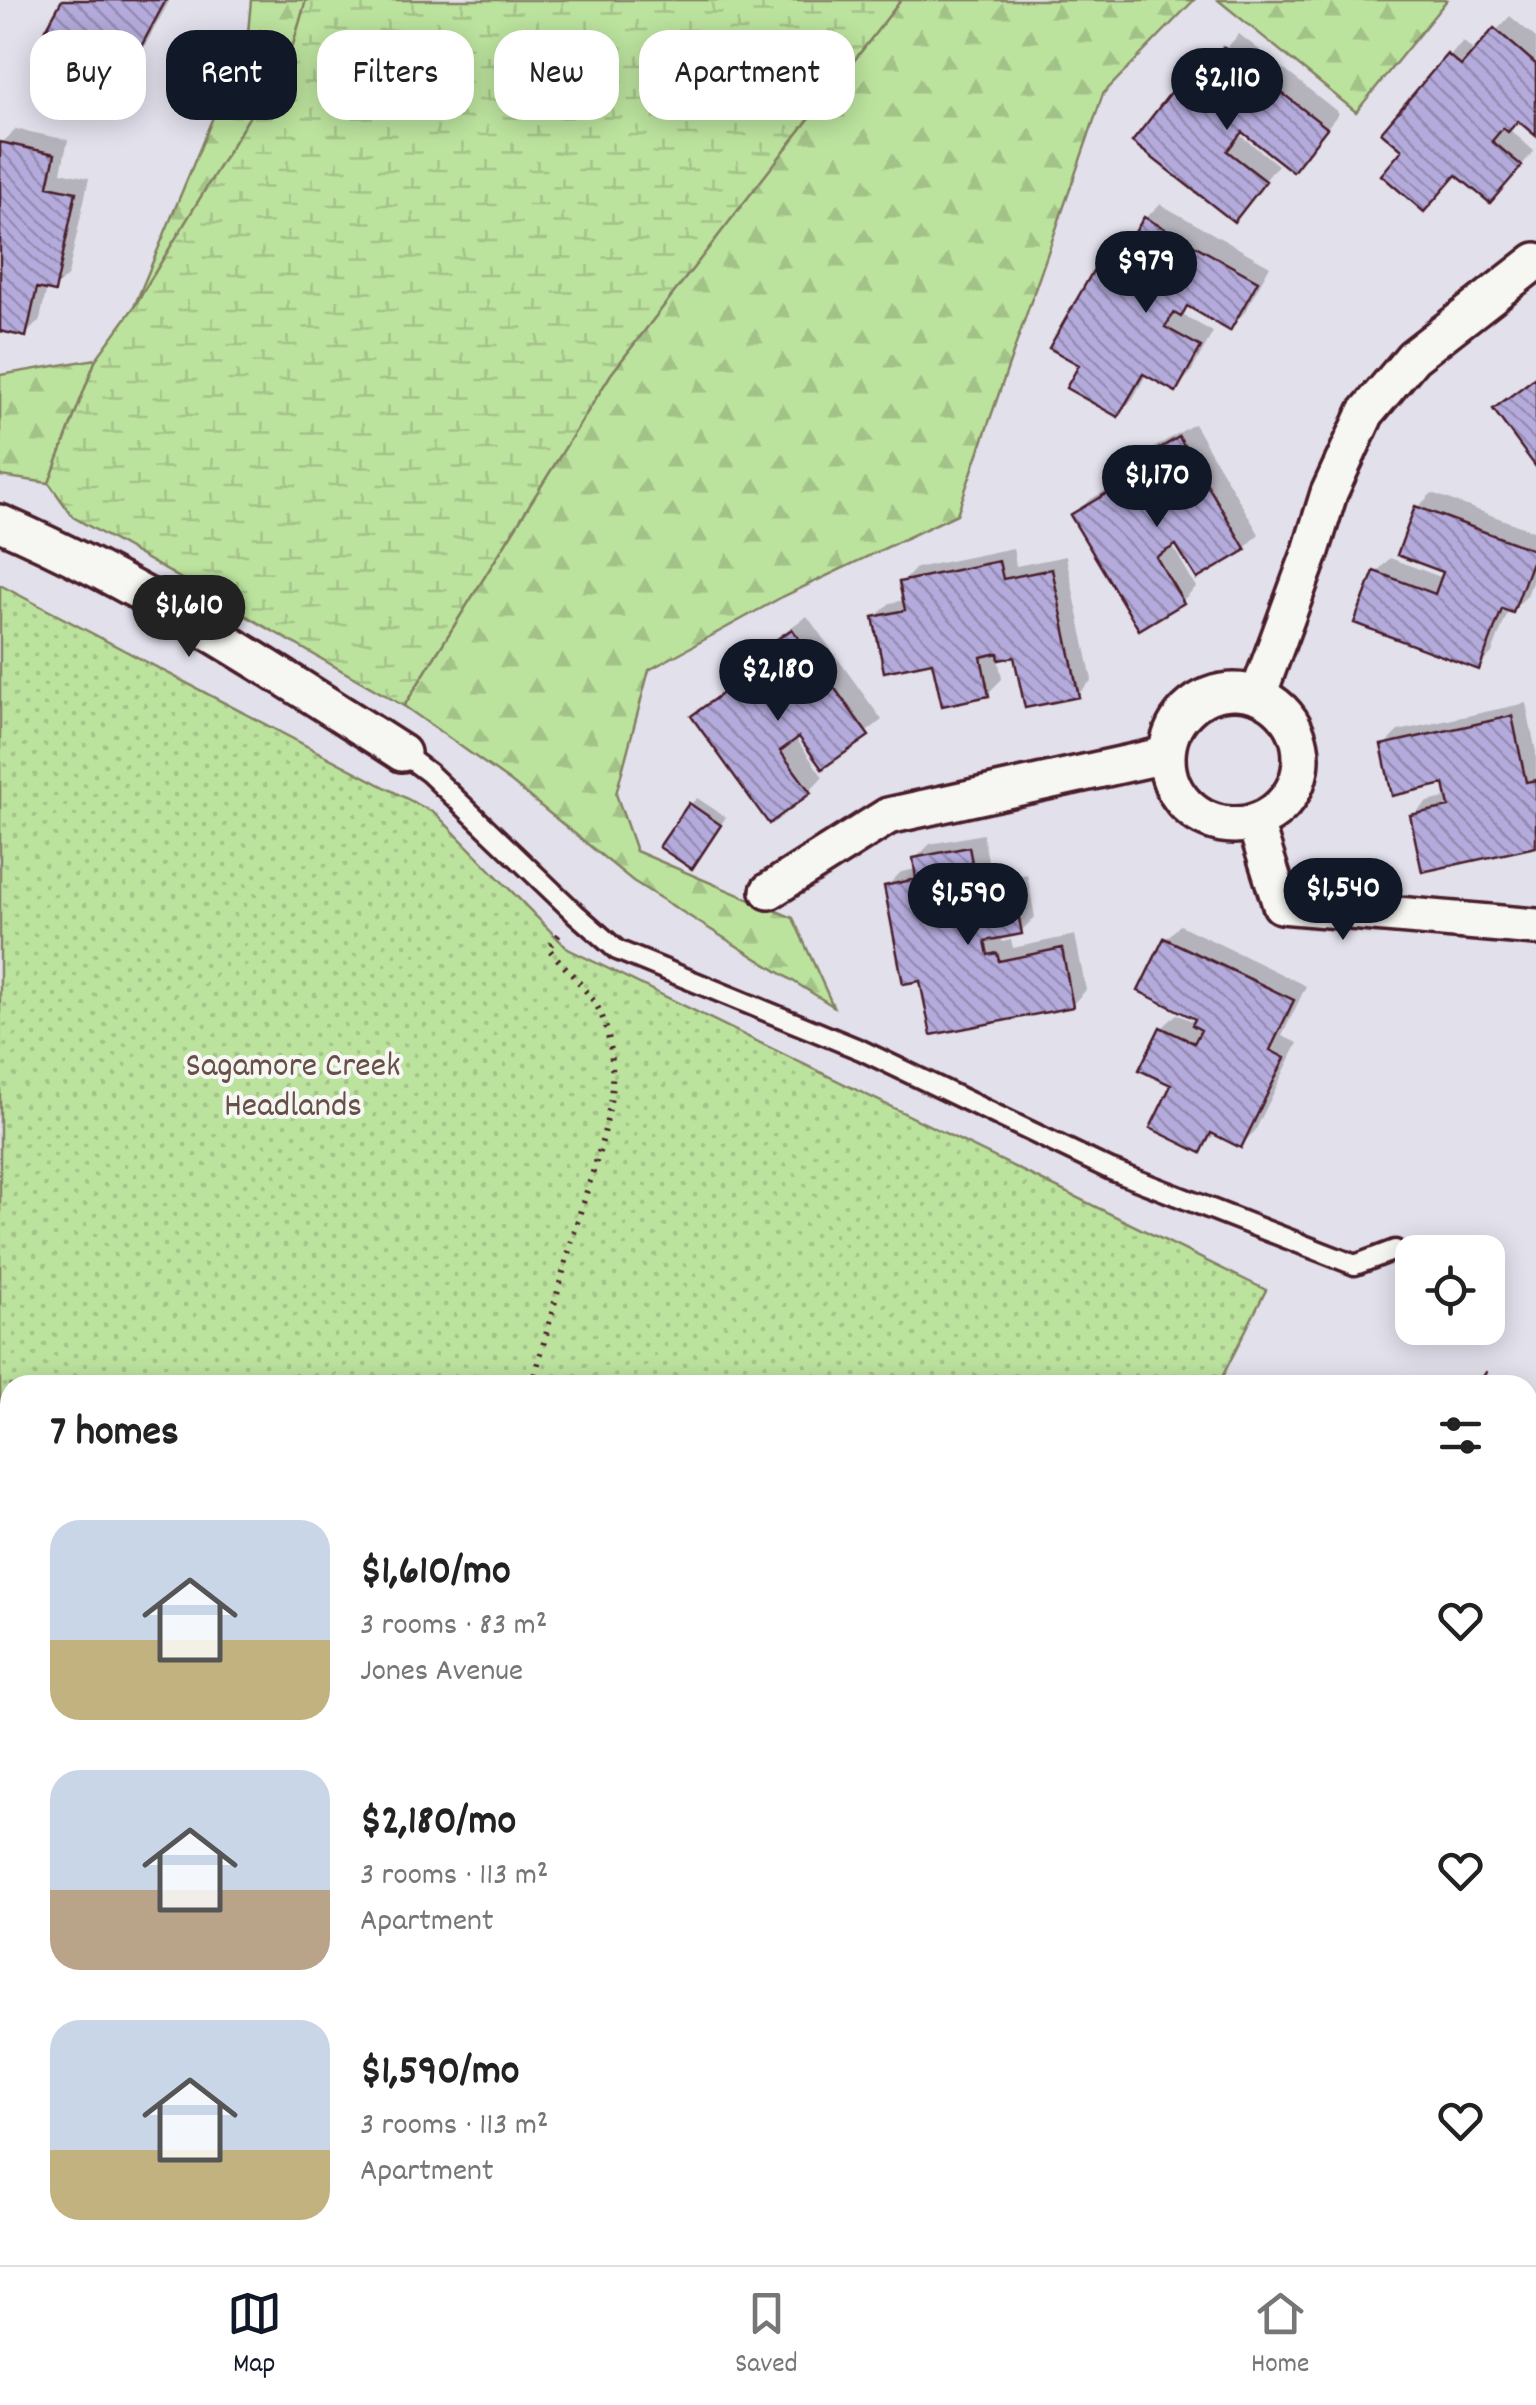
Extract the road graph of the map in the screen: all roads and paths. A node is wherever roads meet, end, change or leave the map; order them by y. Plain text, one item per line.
1 (1536, 261) edge
2 (0, 523) edge
3 (1258, 695) junction
4 (402, 753) joint
5 (1166, 755) junction
6 (1255, 822) junction
7 (768, 891) dead end
8 (576, 914) junction
9 (1536, 927) edge
10 (1394, 1250) dead end
11 (1484, 1373) dead end
12 (535, 1375) edge
13 (1487, 1375) edge

1 - 3 street
2 - 4 street
3 - 5 street
3 - 6 street
4 - 8 lane
5 - 6 street
5 - 7 street
6 - 9 street
8 - 10 lane
8 - 12 path
11 - 13 path

